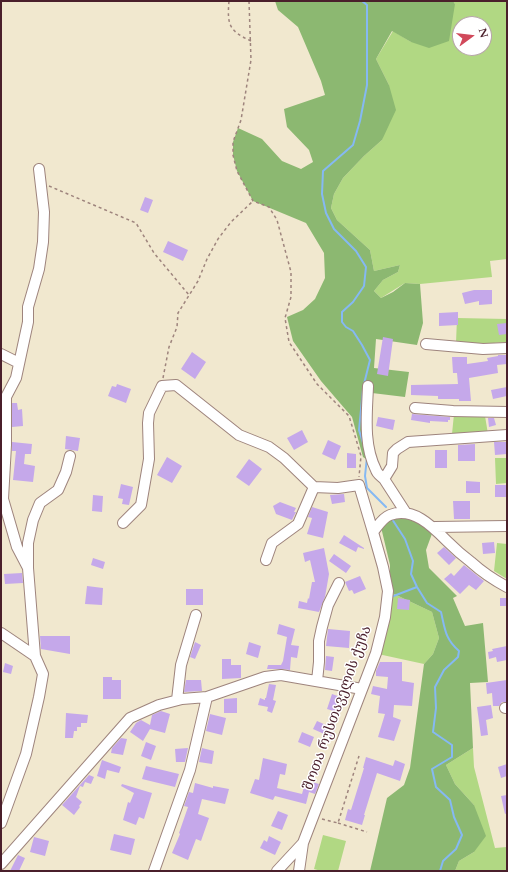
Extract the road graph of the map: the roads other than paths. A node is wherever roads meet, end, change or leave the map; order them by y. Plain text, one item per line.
1 (39, 169) dead end
2 (426, 344) dead end
3 (507, 348) edge
4 (1, 354) edge
5 (19, 363) junction
6 (368, 386) dead end
7 (415, 408) dead end
8 (507, 412) edge
9 (3, 425) edge
10 (507, 435) edge
11 (70, 456) dead end
12 (384, 479) junction
13 (314, 487) junction
14 (406, 513) junction
15 (123, 523) dead end
16 (507, 526) edge
17 (435, 527) junction
18 (373, 532) junction
19 (266, 560) dead end
20 (28, 568) junction
21 (339, 583) dead end
22 (507, 587) edge
23 (196, 615) dead end
24 (1, 633) edge
25 (35, 656) junction
26 (317, 680) junction
27 (362, 689) junction
28 (207, 697) junction
29 (177, 700) junction
30 (1, 823) edge
31 (303, 843) junction
32 (1, 864) edge
33 (154, 871) edge
34 (277, 871) edge
35 (299, 871) edge

1 - 5 street
2 - 3 street
4 - 5 street
5 - 9 street
6 - 12 street
7 - 8 street
9 - 20 street
10 - 12 street
11 - 20 street
12 - 14 street
13 - 15 street
13 - 18 street, შოთა რუსთაველის ქუჩა
13 - 19 street
14 - 17 street
14 - 18 street
16 - 17 street
17 - 22 street
18 - 27 street, შოთა რუსთაველის ქუჩა
20 - 25 street
21 - 26 street
23 - 29 street
24 - 25 street
25 - 30 street
26 - 27 street
26 - 28 street
27 - 31 street, შოთა რუსთაველის ქუჩა
28 - 29 street
28 - 33 street
29 - 32 street
31 - 34 street
31 - 35 street

